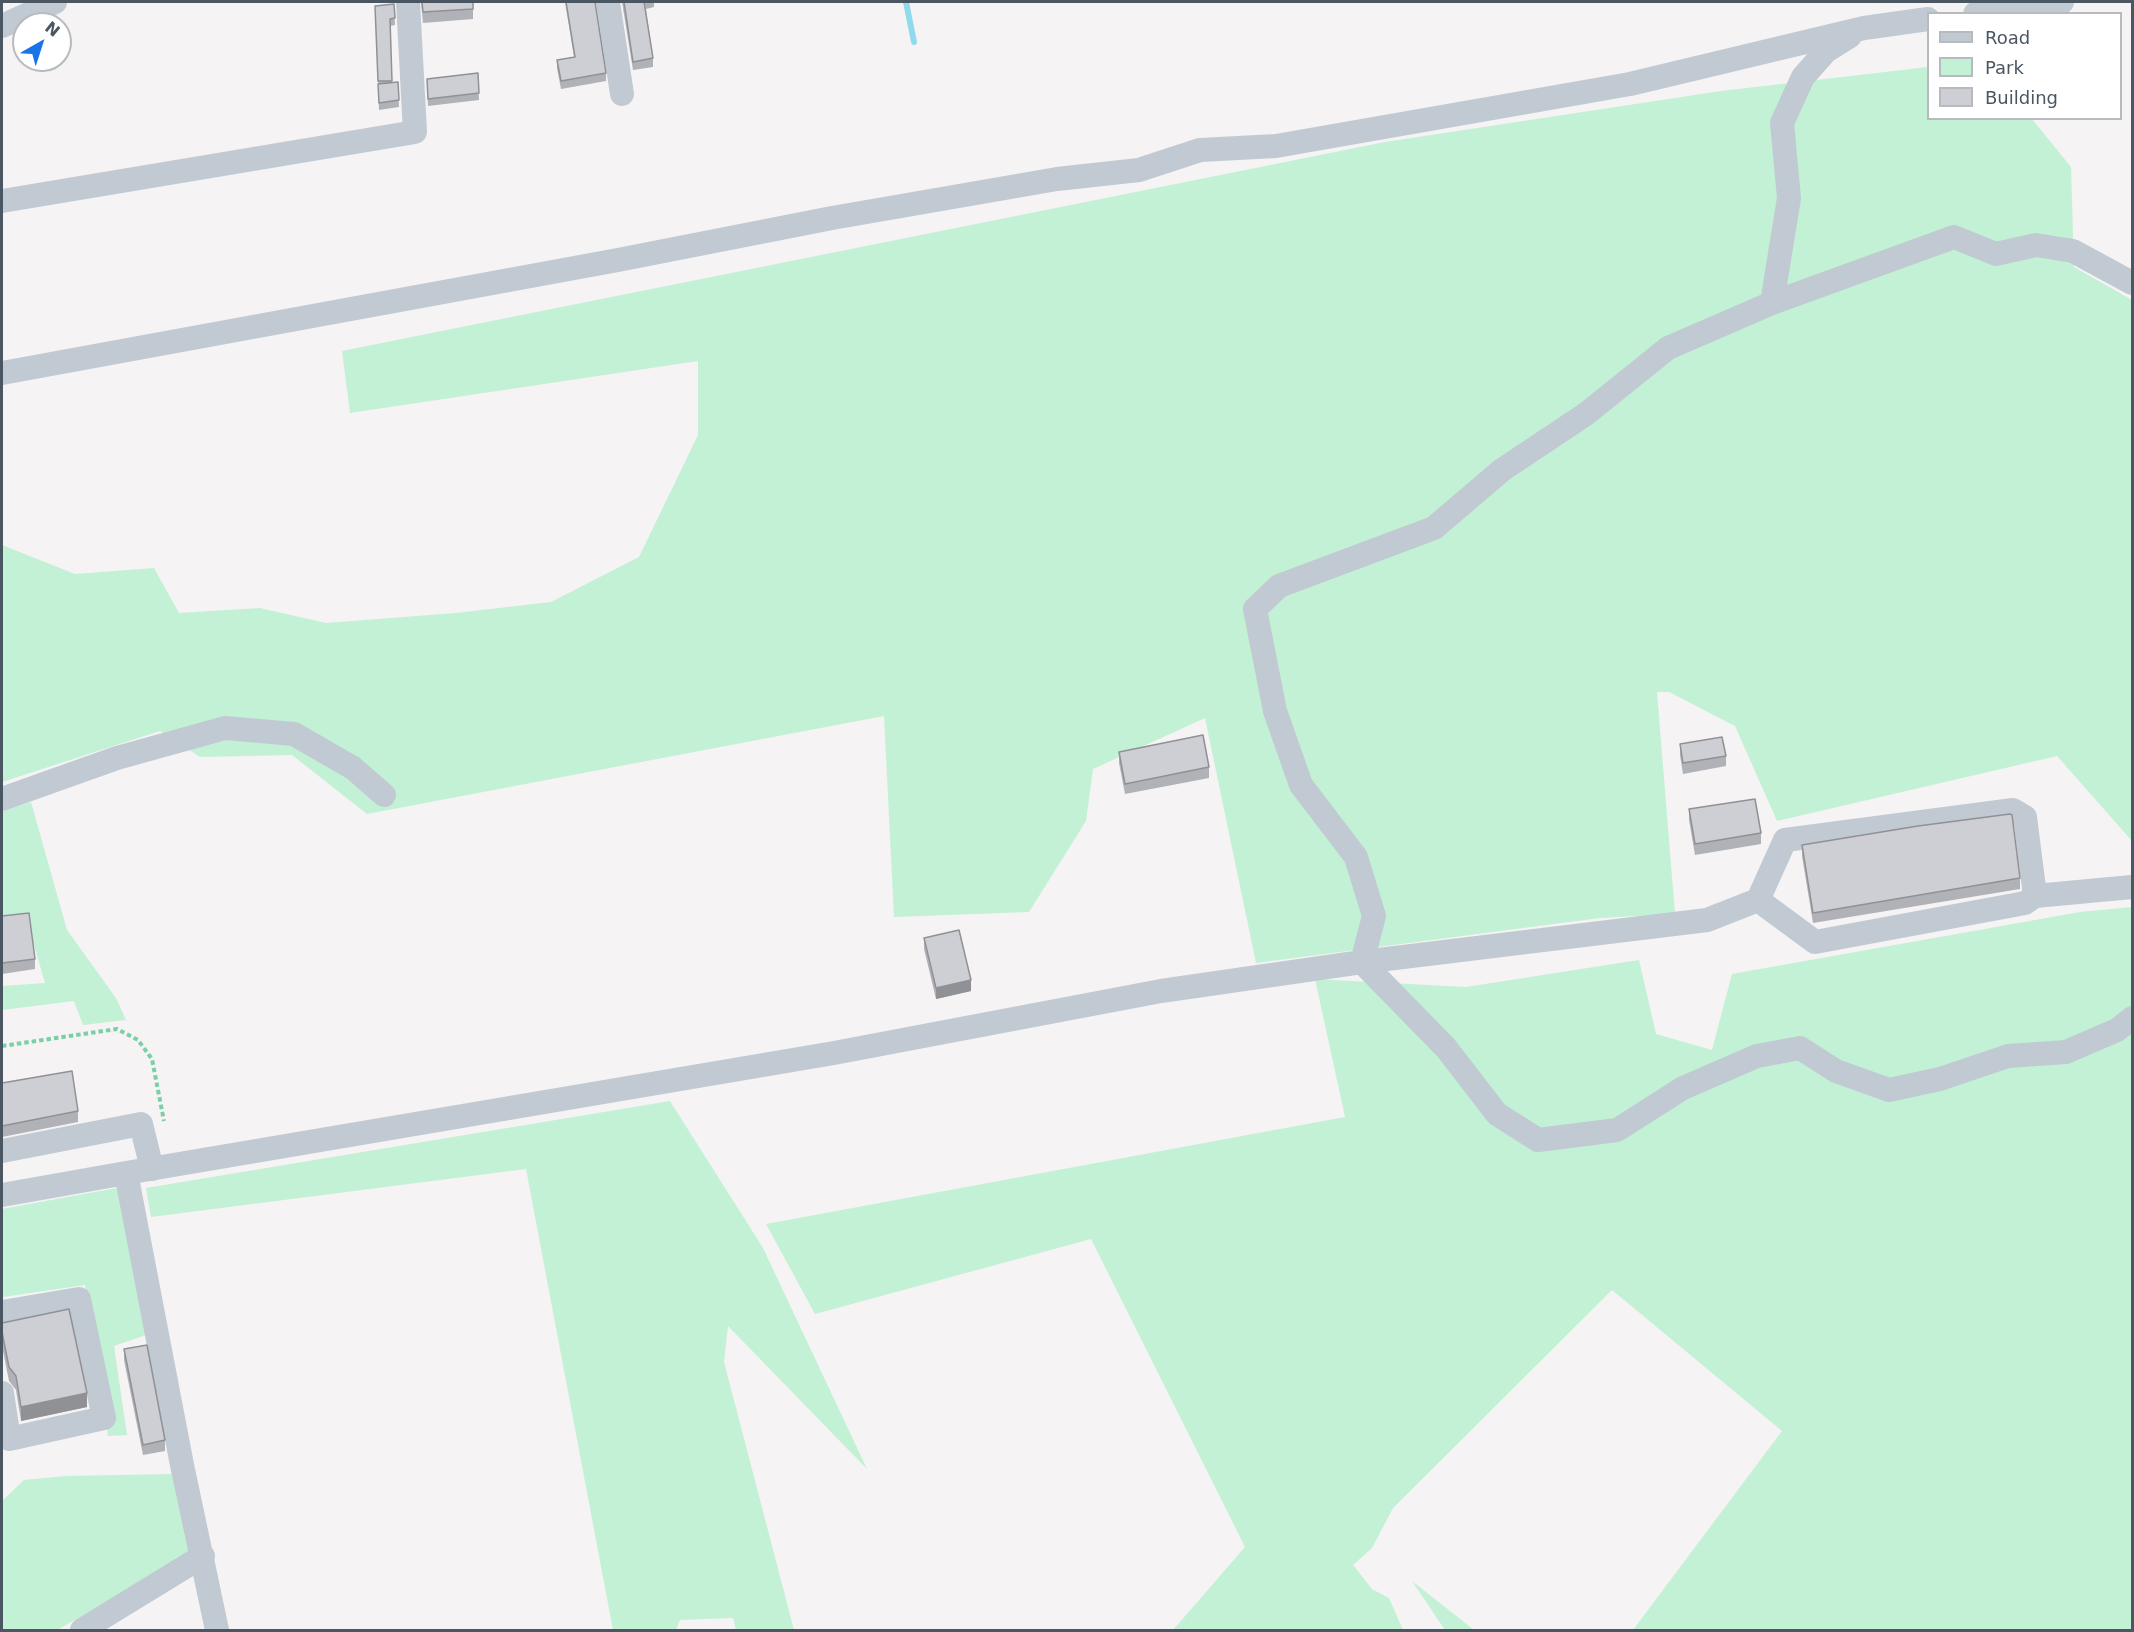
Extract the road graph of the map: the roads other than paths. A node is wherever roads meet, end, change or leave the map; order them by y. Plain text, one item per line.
1 (55, 2) edge
2 (408, 2) edge
3 (608, 2) edge
4 (2062, 2) edge
5 (1990, 12) edge
6 (1927, 20) edge
7 (2, 26) edge
8 (1864, 28) junction
9 (622, 94) dead end
10 (2, 201) edge
11 (2133, 283) edge
12 (1772, 303) junction
13 (2, 373) edge
14 (384, 795) dead end
15 (2, 799) edge
16 (2133, 887) edge
17 (2035, 896) junction
18 (1758, 900) junction
19 (1362, 962) junction
20 (2133, 1018) edge
21 (2, 1151) edge
22 (152, 1169) junction
23 (126, 1173) junction
24 (2, 1193) edge
25 (2, 1312) edge
26 (2, 1393) edge
27 (203, 1556) junction
28 (82, 1630) edge
29 (217, 1630) edge

1 - 7 street
2 - 10 street
3 - 9 street
4 - 5 street
6 - 8 street
8 - 12 street
8 - 13 street
11 - 12 street
12 - 19 street
14 - 15 street
16 - 17 street
17 - 18 street
17 - 18 street
18 - 19 street
19 - 20 street
19 - 22 street
21 - 22 street
22 - 23 street
23 - 24 street
23 - 27 street
25 - 26 street
27 - 28 street
27 - 29 street

